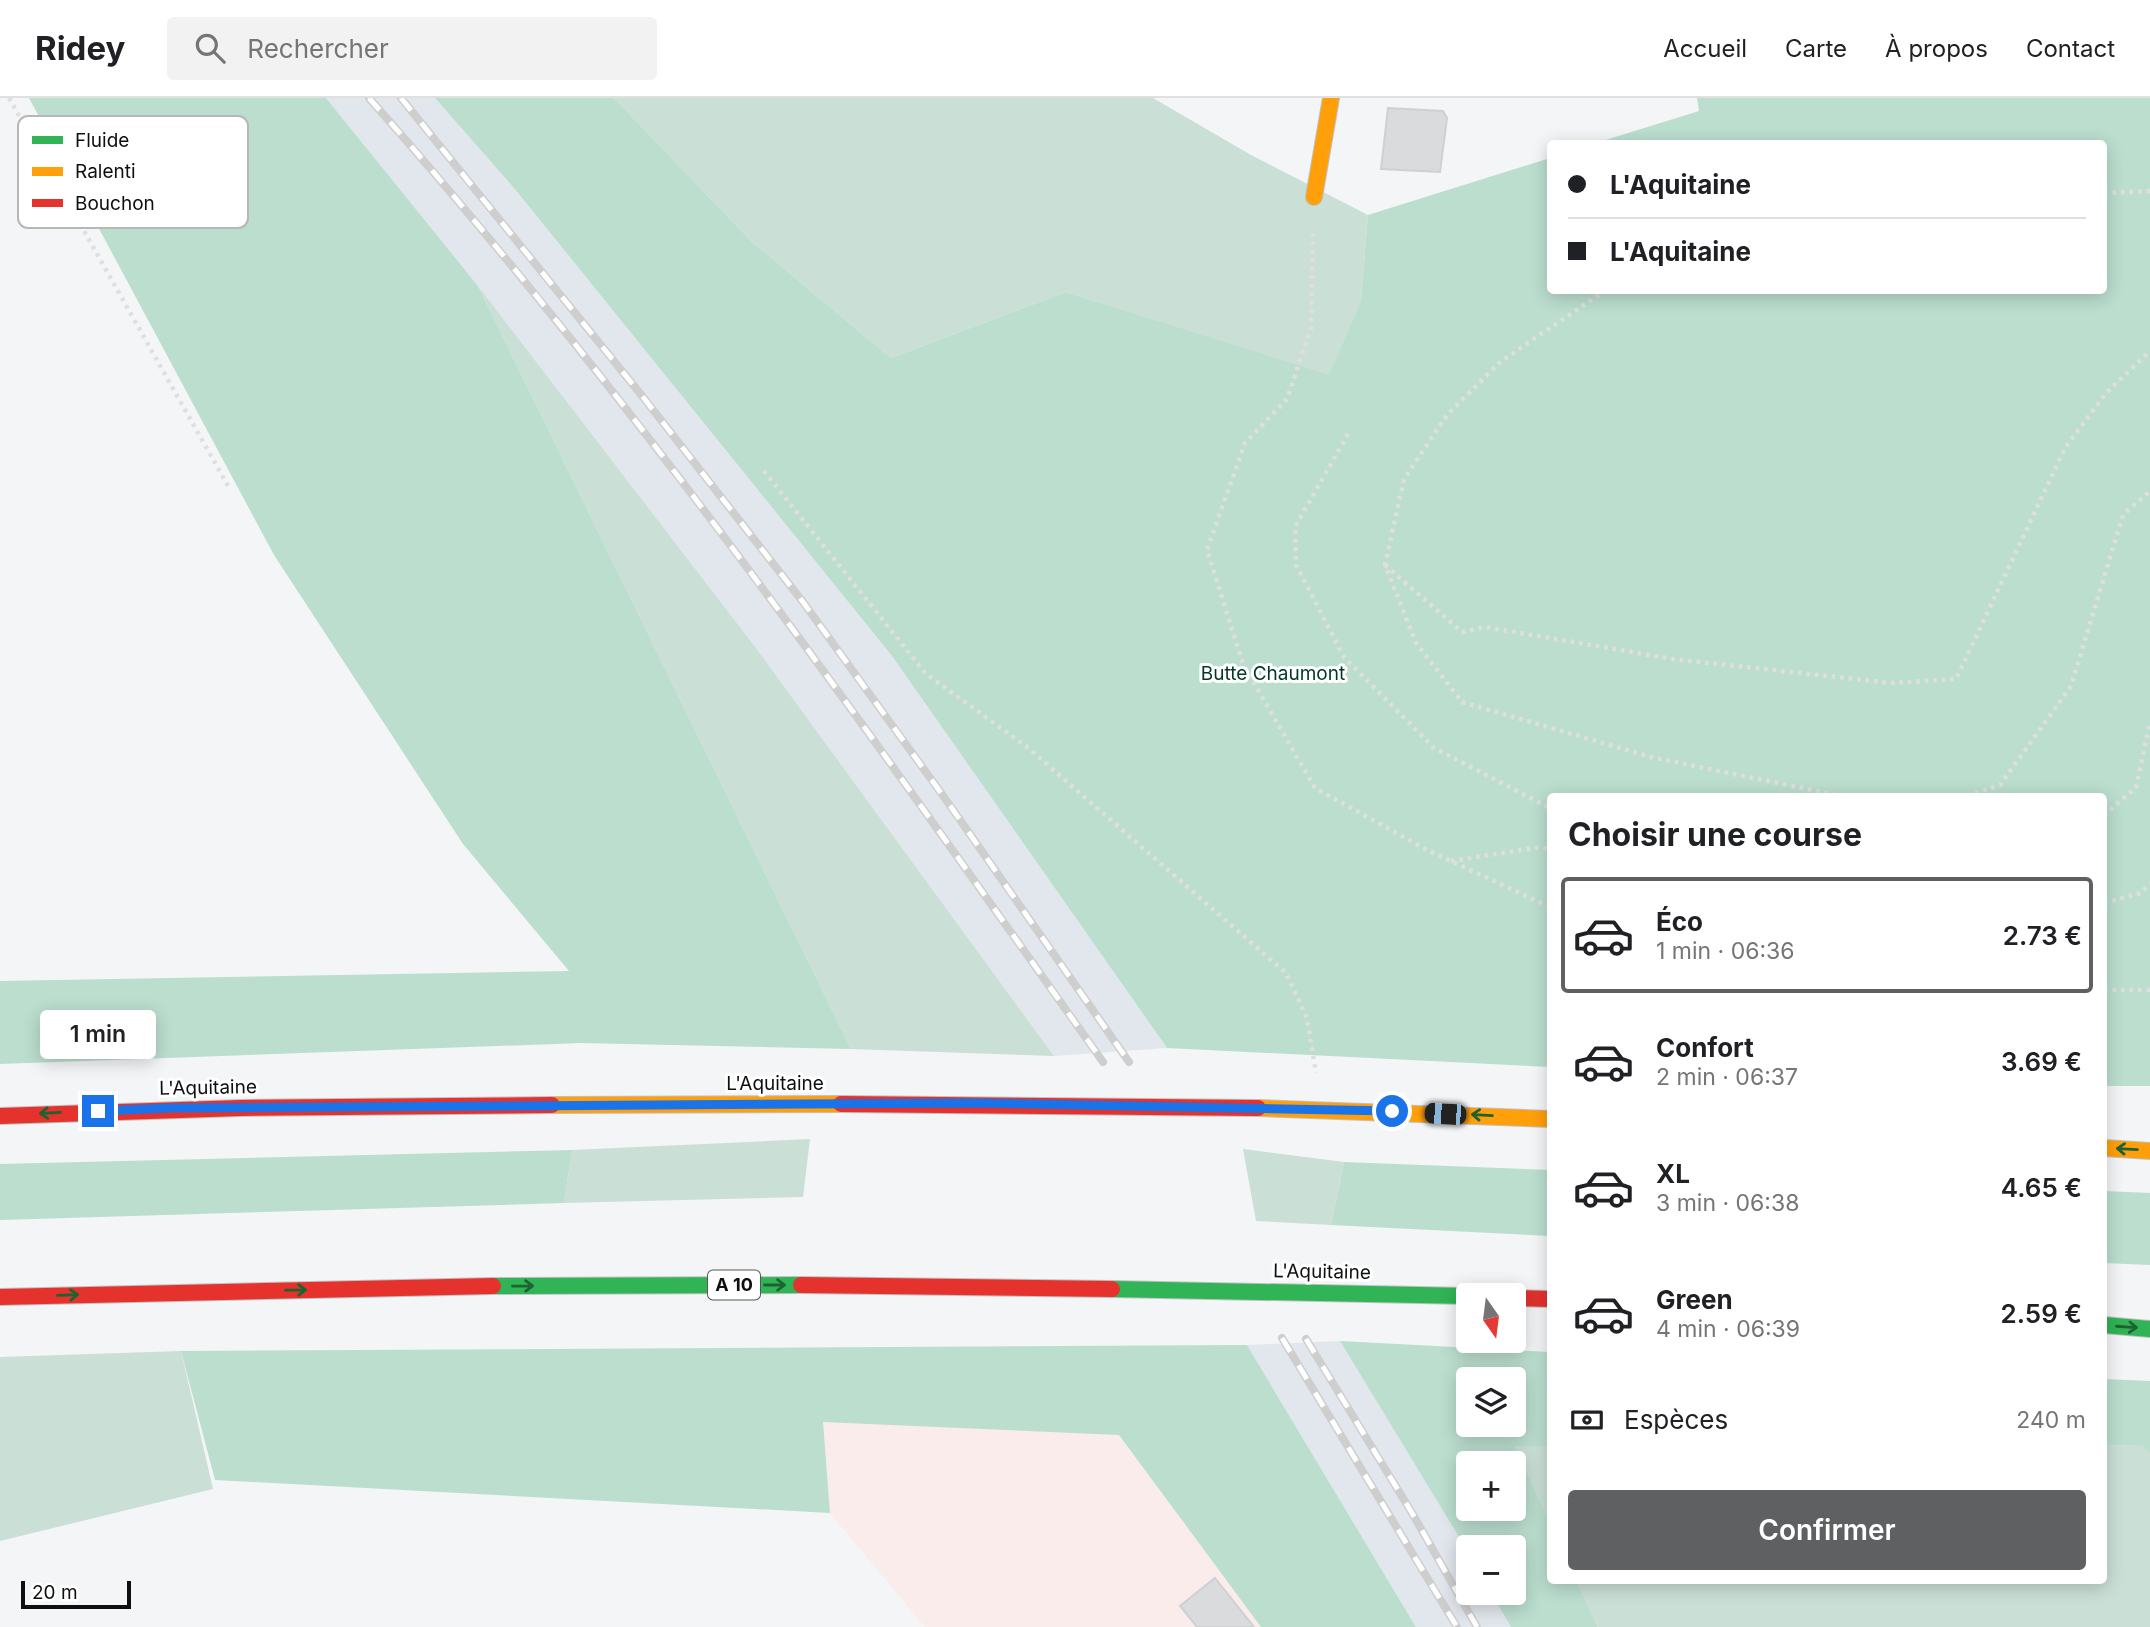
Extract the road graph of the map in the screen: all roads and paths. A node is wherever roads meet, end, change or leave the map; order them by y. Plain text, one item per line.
1 (9, 98) edge
2 (1331, 98) edge
3 (19, 116) edge
4 (2150, 191) edge
5 (2107, 193) edge
6 (1314, 197) joint
7 (82, 228) edge
8 (1600, 294) edge
9 (2150, 351) edge
10 (1348, 434) dead end
11 (764, 471) dead end
12 (228, 486) dead end
13 (2150, 491) edge
14 (1385, 565) junction
15 (2150, 722) edge
16 (1826, 793) edge
17 (1976, 793) edge
18 (1547, 806) edge
19 (2107, 813) edge
20 (1547, 849) edge
21 (1450, 861) junction
22 (2150, 883) edge
23 (2107, 902) edge
24 (1547, 906) edge
25 (2107, 990) edge
26 (2150, 990) edge
27 (1316, 1109) junction
28 (0, 1116) edge
29 (1547, 1119) edge
30 (2107, 1148) edge
31 (2150, 1151) edge
32 (1456, 1296) edge
33 (0, 1297) edge
34 (1526, 1298) edge
35 (1547, 1299) edge
36 (2107, 1325) edge
37 (2150, 1329) edge

1 - 3 path
2 - 6 main road
4 - 5 path
6 - 21 path
7 - 12 path
8 - 14 path
9 - 14 path
10 - 18 path
11 - 27 path
13 - 17 path
14 - 16 path
15 - 19 path
20 - 21 path
21 - 24 path
22 - 23 path
25 - 26 path
27 -> 28 main road, L'Aquitaine
29 -> 27 main road, L'Aquitaine
31 -> 30 main road
33 -> 32 main road, L'Aquitaine / A 10
34 - 35 main road
36 -> 37 main road

